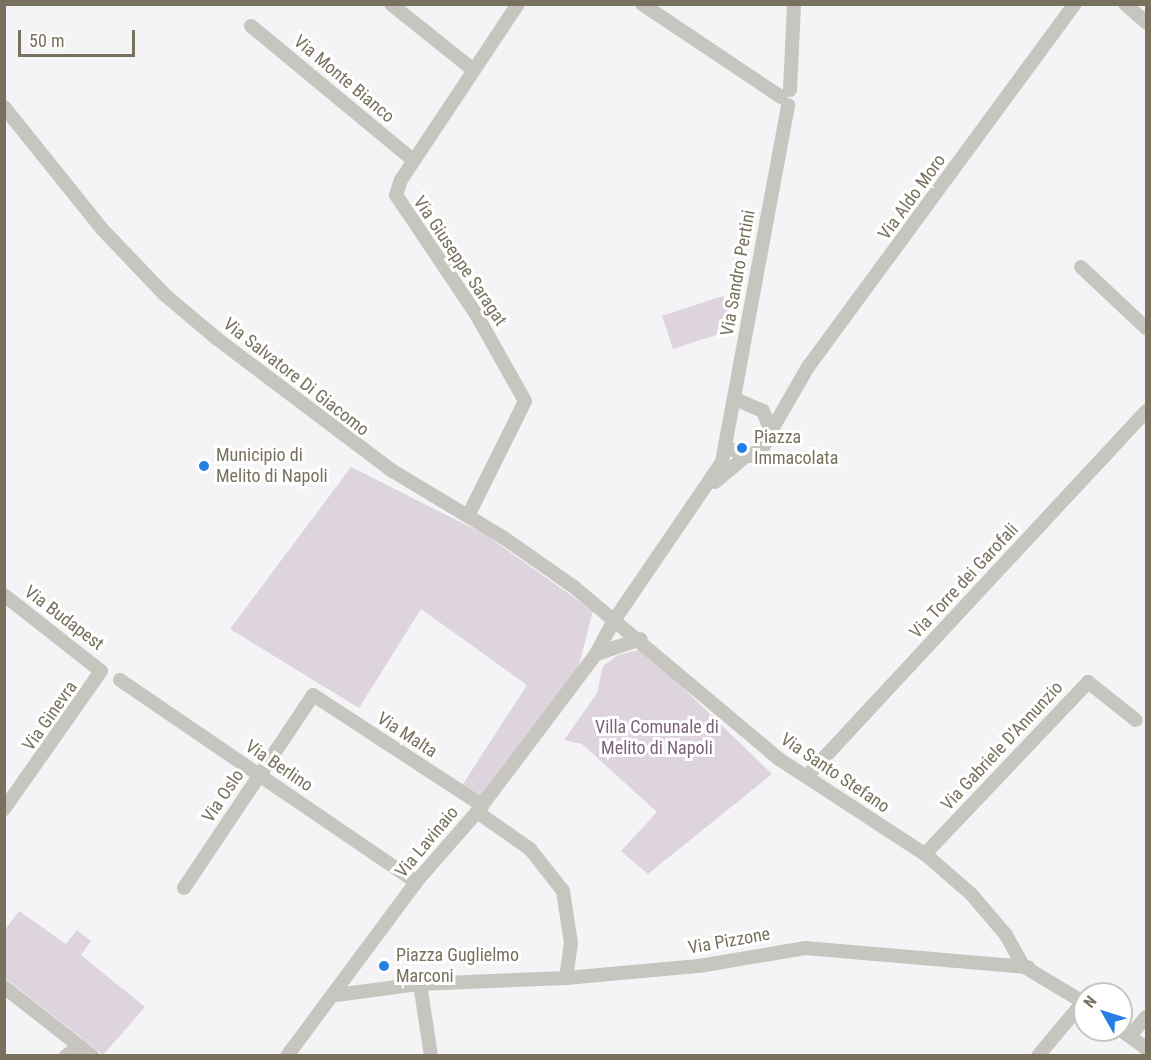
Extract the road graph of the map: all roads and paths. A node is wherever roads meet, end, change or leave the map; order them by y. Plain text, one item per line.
1 (391, 4) edge
2 (518, 4) edge
3 (642, 4) edge
4 (794, 4) edge
5 (1075, 4) edge
6 (1125, 4) edge
7 (1146, 22) edge
8 (251, 26) dead end
9 (472, 69) junction
10 (783, 94) junction
11 (5, 112) edge
12 (413, 160) junction
13 (1081, 267) dead end
14 (1146, 328) edge
15 (738, 405) junction
16 (1146, 411) edge
17 (774, 421) junction
18 (727, 448) junction
19 (745, 457) junction
20 (706, 489) junction
21 (468, 516) junction
22 (4, 595) edge
23 (615, 619) junction
24 (641, 639) junction
25 (596, 654) junction
26 (100, 670) joint
27 (120, 680) dead end
28 (313, 695) joint
29 (1136, 720) dead end
30 (260, 774) junction
31 (808, 774) junction
32 (480, 808) junction
33 (5, 809) edge
34 (925, 854) junction
35 (416, 882) junction
36 (184, 888) dead end
37 (1023, 966) junction
38 (566, 978) junction
39 (420, 984) junction
40 (4, 987) edge
41 (336, 995) junction
42 (1073, 995) edge
43 (1073, 1015) edge
44 (1146, 1017) edge
45 (1133, 1027) edge
46 (1133, 1038) edge
47 (80, 1046) junction
48 (1146, 1048) edge
49 (66, 1056) edge
50 (92, 1056) edge
51 (287, 1056) edge
52 (431, 1056) edge
53 (1038, 1056) edge

1 - 9 street
2 - 9 street, Via Giuseppe Saragat
3 - 10 street
4 - 10 street, Via Sandro Pertini
5 - 17 street, Via Aldo Moro
6 - 7 street
8 - 12 street, Via Monte Bianco
9 - 12 street, Via Giuseppe Saragat
10 - 15 street, Via Sandro Pertini
11 - 21 street, Via Salvatore Di Giacomo
12 - 21 street, Via Giuseppe Saragat
13 - 14 street
15 - 17 street
15 - 18 street, Via Sandro Pertini
16 - 31 street, Via Torre dei Garofali
17 - 19 street
18 - 19 street
18 - 20 street
19 - 20 street
20 - 23 street
21 - 23 street, Via Salvatore Di Giacomo
22 - 26 street, Via Budapest
23 - 24 street, Via Santo Stefano
23 - 25 street, Via Lavinaio
24 - 25 street
24 - 31 street, Via Santo Stefano
25 - 32 street, Via Lavinaio
26 - 33 street, Via Ginevra
27 - 30 street, Via Berlino
28 - 30 street, Via Oslo
28 - 32 street, Via Malta
29 - 34 street, Via Gabriele D'Annunzio
30 - 35 street, Via Berlino
30 - 36 street, Via Oslo
31 - 34 street, Via Santo Stefano
32 - 35 street, Via Lavinaio
32 - 38 street, Via Malta
34 - 37 street, Via Santo Stefano
35 - 41 street, Via Lavinaio
37 - 38 street, Via Pizzone
37 - 42 street
38 - 39 street, Via Pizzone
39 - 41 street
39 - 52 street
40 - 47 street
41 - 51 street, Via Lavinaio
43 - 53 street
44 - 45 street
46 - 48 street
47 - 49 street
47 - 50 street

